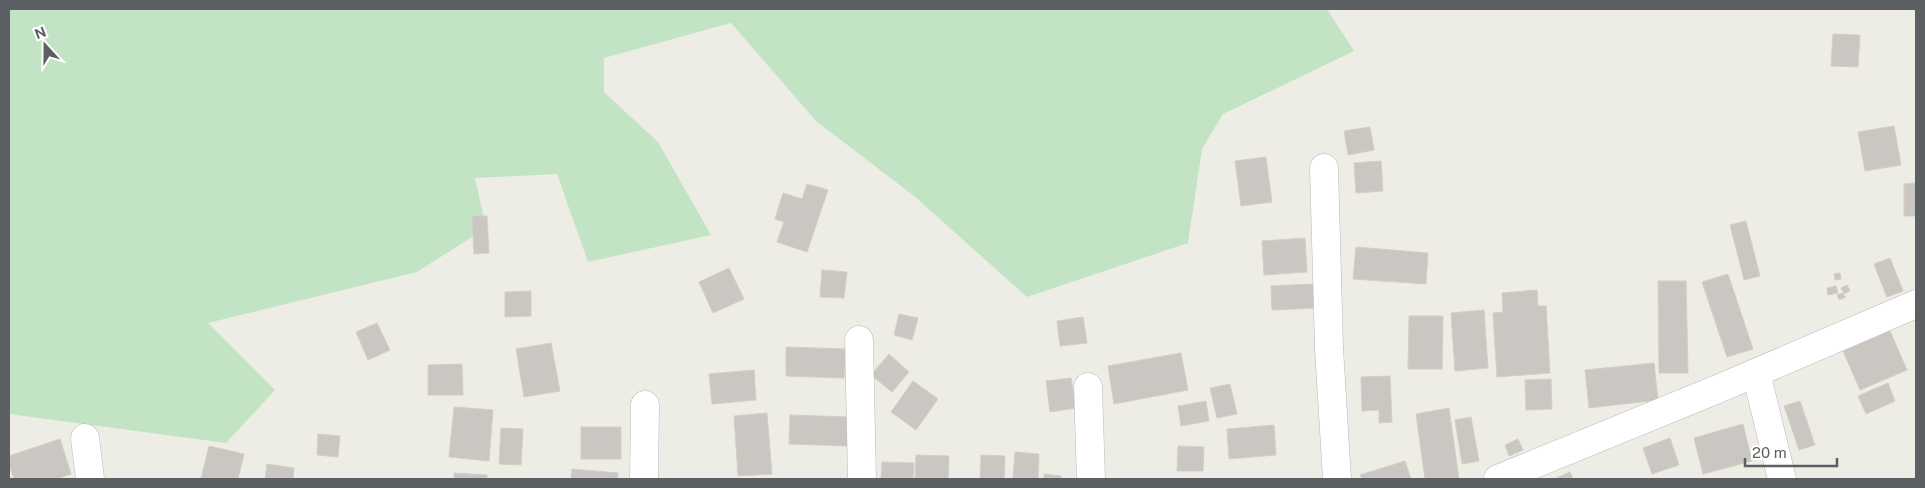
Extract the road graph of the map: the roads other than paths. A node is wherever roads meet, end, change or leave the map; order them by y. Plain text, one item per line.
1 (1324, 168) dead end
2 (1916, 304) edge
3 (859, 340) dead end
4 (1756, 373) junction
5 (1088, 387) dead end
6 (645, 405) dead end
7 (86, 438) dead end
8 (90, 479) edge
9 (644, 479) edge
10 (862, 479) edge
11 (1091, 479) edge
12 (1337, 479) edge
13 (1498, 479) edge
14 (1782, 479) edge

1 - 12 street
2 - 4 street
3 - 10 street
4 - 13 street
4 - 14 street
5 - 11 street
6 - 9 street
7 - 8 street

